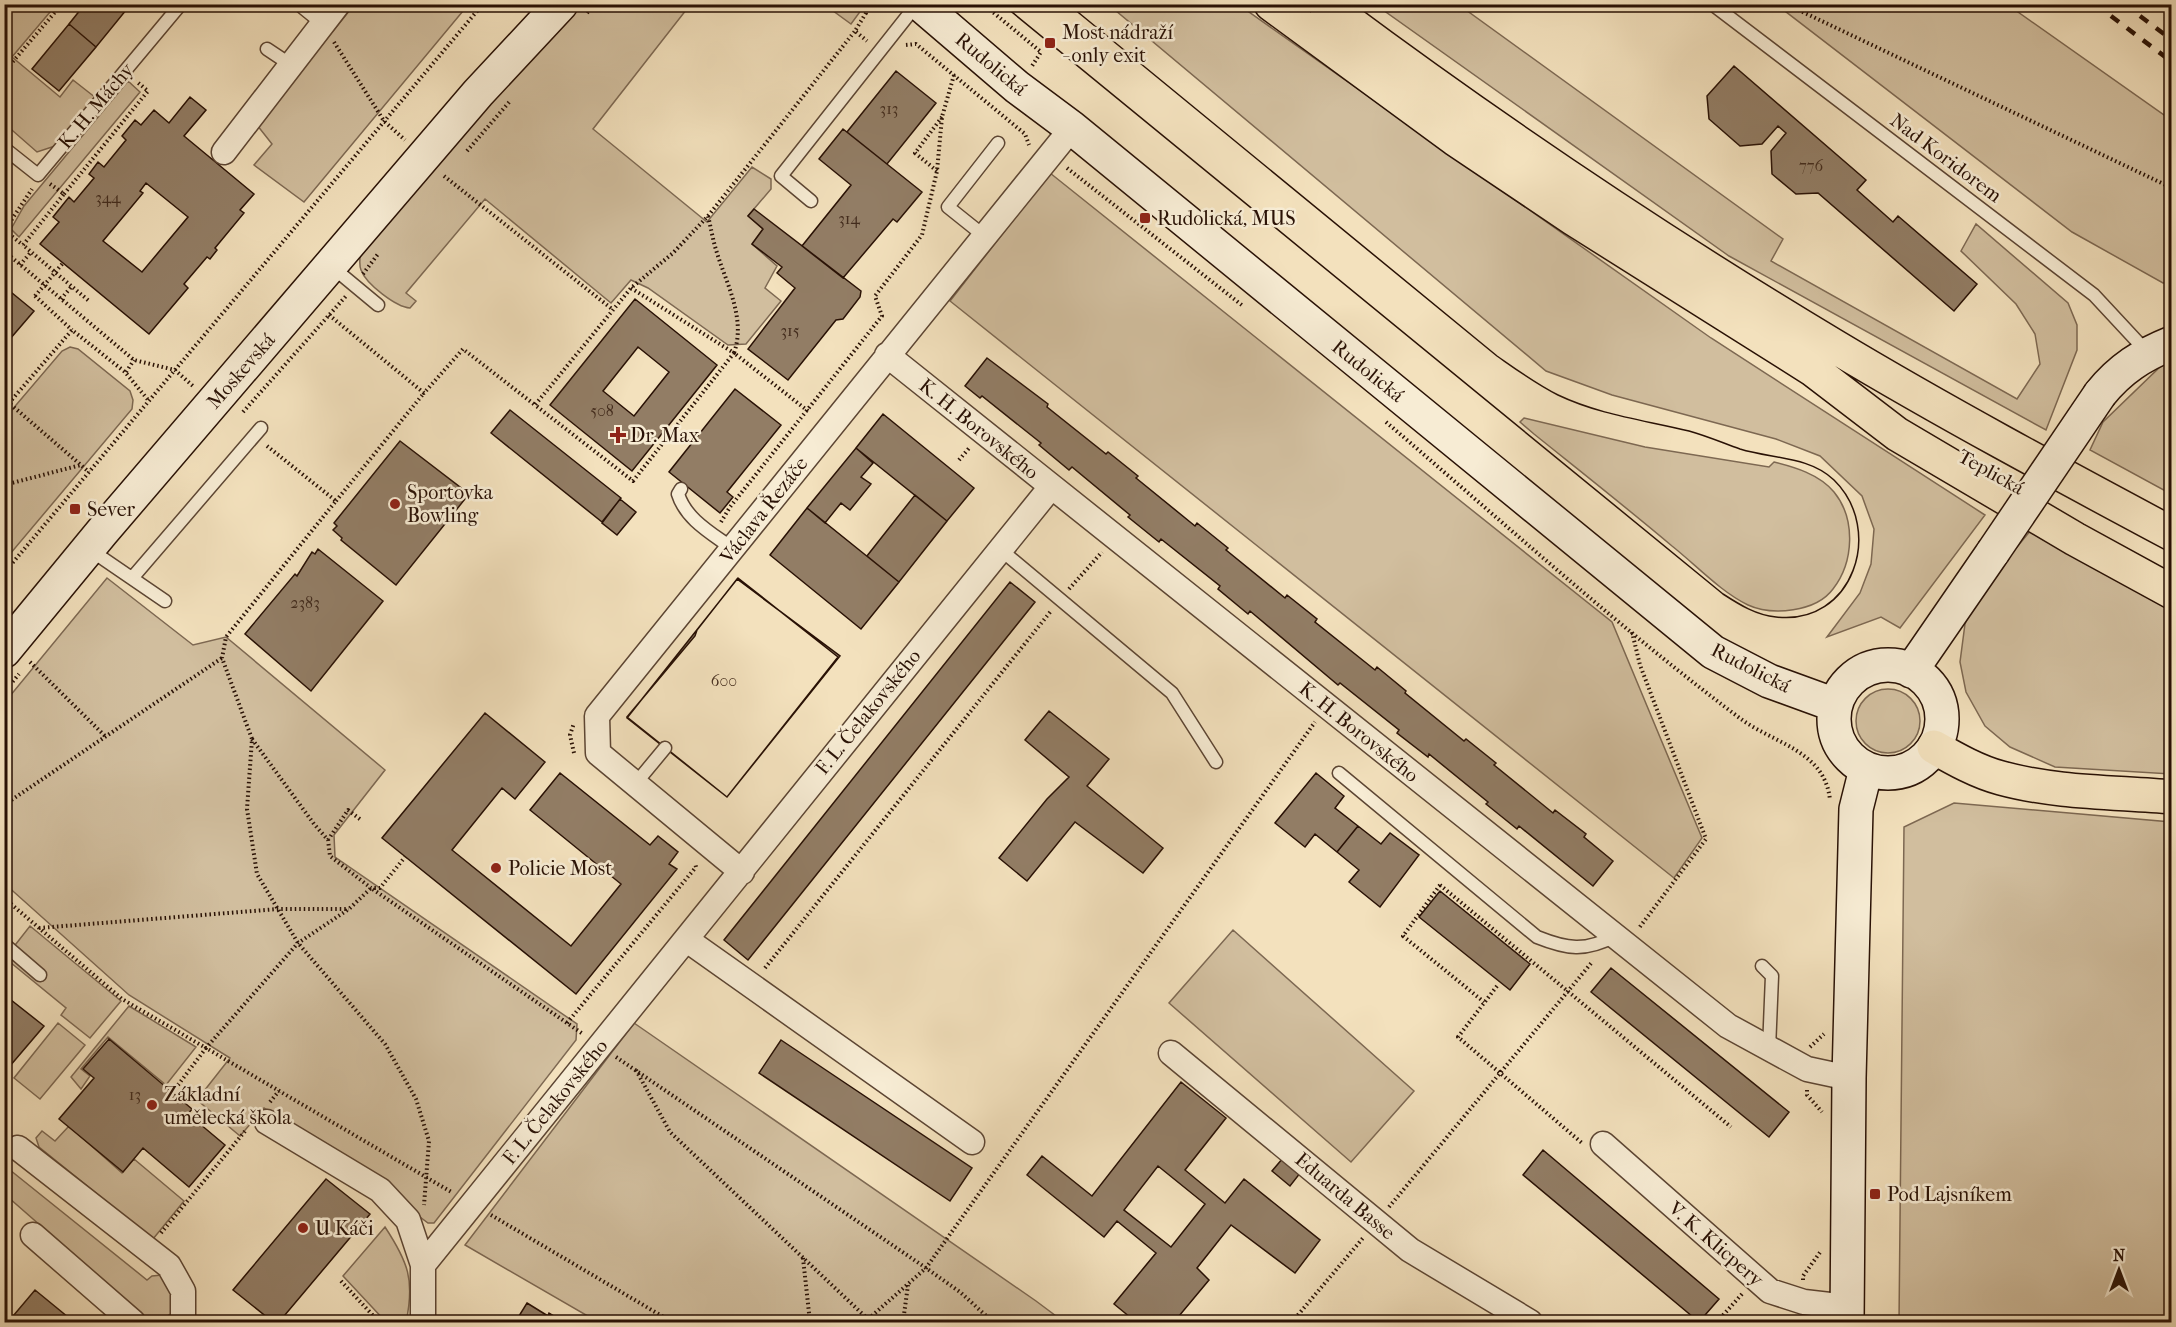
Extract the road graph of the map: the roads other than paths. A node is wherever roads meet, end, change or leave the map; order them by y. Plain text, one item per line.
1 (181, 4) edge
2 (338, 4) edge
3 (541, 4) edge
4 (561, 4) edge
5 (918, 4) edge
6 (1270, 4) edge
7 (1325, 4) edge
8 (1712, 4) edge
9 (302, 7) dead end
10 (323, 24) junction
11 (267, 49) dead end
12 (291, 65) junction
13 (478, 93) junction
14 (1071, 128) junction
15 (998, 143) dead end
16 (4, 148) edge
17 (224, 152) dead end
18 (811, 201) dead end
19 (983, 235) junction
20 (330, 265) junction
21 (378, 305) dead end
22 (2159, 348) edge
23 (887, 355) junction
24 (1823, 357) junction
25 (257, 432) road end
26 (1051, 487) junction
27 (681, 489) dead end
28 (2172, 515) edge
29 (2172, 534) edge
30 (88, 548) junction
31 (733, 549) junction
32 (1001, 550) junction
33 (2172, 572) edge
34 (133, 577) junction
35 (2172, 592) edge
36 (165, 601) dead end
37 (4, 651) edge
38 (1911, 671) junction
39 (1835, 705) junction
40 (1934, 747) junction
41 (665, 748) dead end
42 (1216, 762) dead end
43 (1866, 769) junction
44 (1339, 773) dead end
45 (636, 783) junction
46 (2172, 797) edge
47 (742, 872) junction
48 (687, 940) junction
49 (1620, 940) junction
50 (4, 944) edge
51 (1762, 966) dead end
52 (40, 975) dead end
53 (1769, 1050) junction
54 (1171, 1053) dead end
55 (1848, 1078) junction
56 (261, 1118) road end
57 (972, 1142) dead end
58 (1603, 1144) road end
59 (18, 1148) dead end
60 (33, 1235) dead end
61 (423, 1265) junction
62 (1847, 1315) edge
63 (134, 1323) edge
64 (183, 1323) edge
65 (423, 1323) edge
66 (1530, 1323) edge

1 - 16 lane, K. H. Máchy
2 - 10 street
3 - 13 street, Moskevská
4 - 13 street, Moskevská
5 - 14 street, Rudolická
5 - 18 lane
6 - 24 highway
7 - 24 highway
8 - 22 lane, Nad Koridorem
9 - 10 lane
10 - 12 street
11 - 12 lane
12 - 17 street
13 - 20 street, Moskevská
14 - 19 street, Václava Řezáče
14 - 39 street, Rudolická
15 - 19 lane
19 - 23 street, Václava Řezáče
20 - 21 lane
20 - 30 street, Moskevská
22 - 38 street, bridge
23 - 26 street, K. H. Borovského
23 - 31 street, Václava Řezáče
24 - 28 highway
24 - 29 highway
24 - 33 highway, Teplická
24 - 35 highway
25 - 34 lane
26 - 32 street, F. L. Čelakovského
26 - 49 street, K. H. Borovského
27 - 31 lane
30 - 34 lane
30 - 37 street, Moskevská
31 - 45 street, Václava Řezáče
32 - 42 lane
32 - 47 street, F. L. Čelakovského
34 - 36 lane
38 - 39 street
38 - 40 street
39 - 43 street
40 - 43 street
40 - 46 highway
41 - 45 lane
43 - 55 street
44 - 49 lane
45 - 47 street, Václava Řezáče
47 - 48 street, F. L. Čelakovského
48 - 57 street
48 - 61 street, F. L. Čelakovského
49 - 53 street, K. H. Borovského
50 - 52 lane
51 - 53 lane
53 - 55 street, K. H. Borovského
54 - 66 street, Eduarda Basse
55 - 62 street
56 - 61 street
58 - 62 street, V. K. Klicpery
59 - 64 street
60 - 63 street
61 - 65 street

